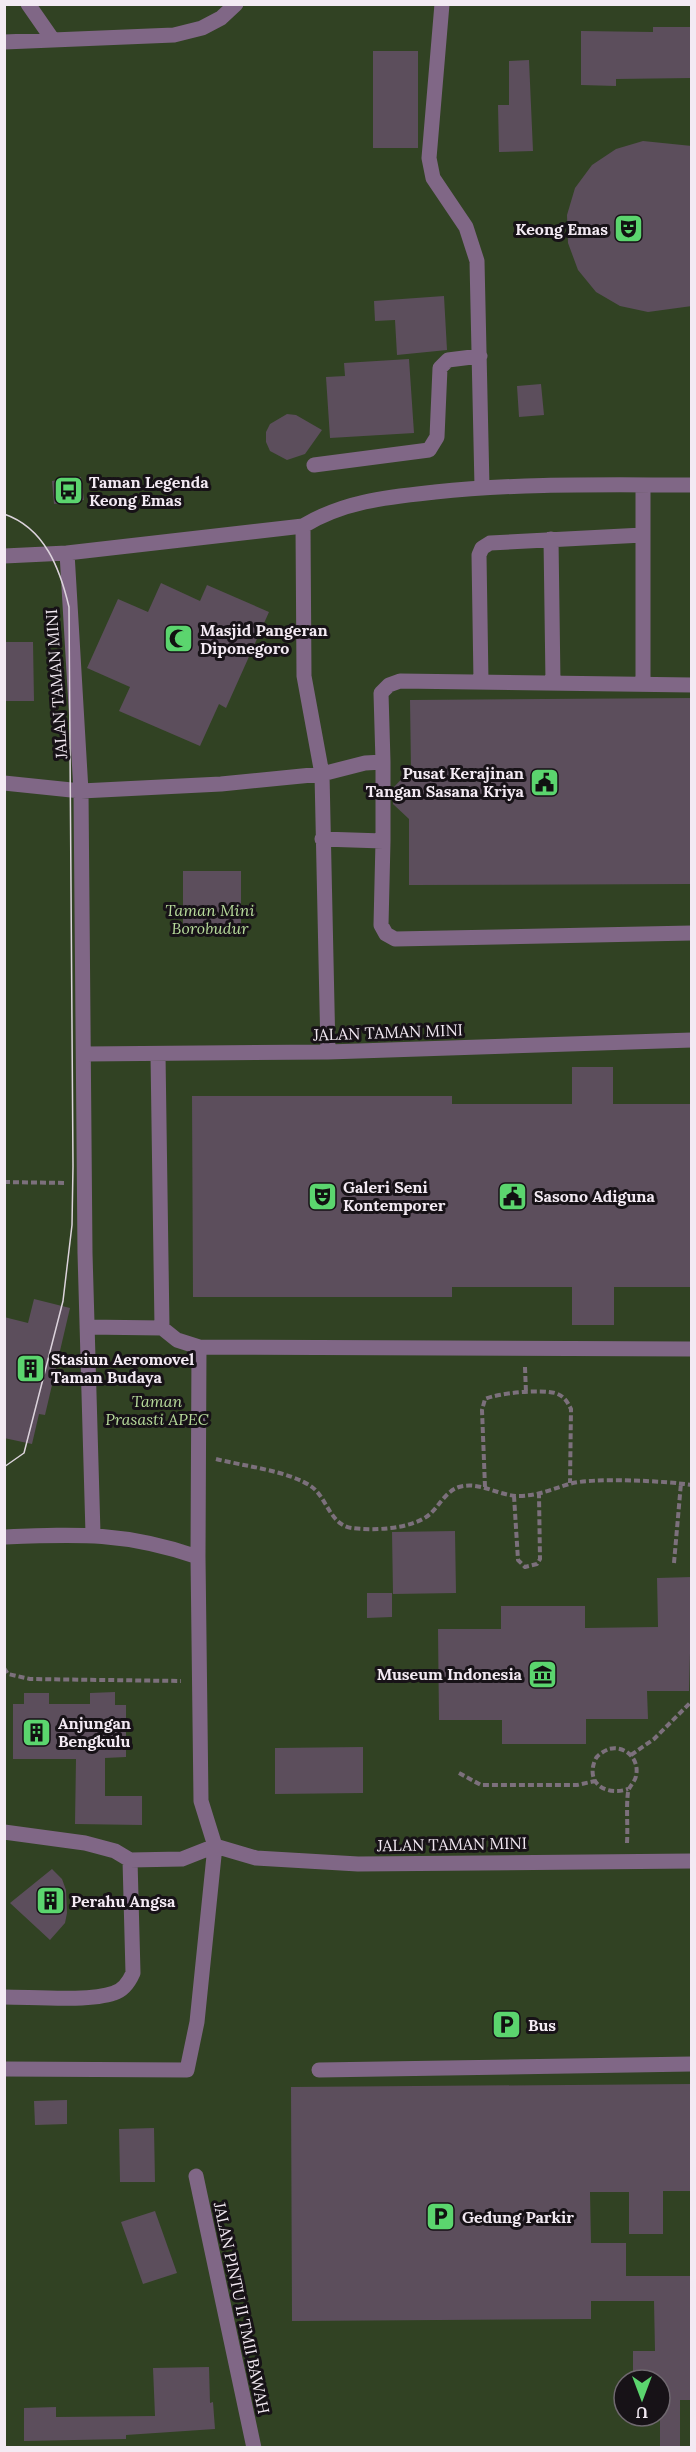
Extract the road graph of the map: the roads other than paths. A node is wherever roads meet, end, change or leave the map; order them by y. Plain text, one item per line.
1 (27, 4) edge
2 (236, 4) edge
3 (441, 4) edge
4 (53, 40) junction
5 (4, 42) edge
6 (480, 356) junction
7 (314, 465) dead end
8 (643, 485) junction
9 (692, 485) edge
10 (482, 487) junction
11 (303, 526) junction
12 (643, 535) junction
13 (551, 539) junction
14 (67, 553) junction
15 (4, 556) edge
16 (481, 682) junction
17 (552, 683) junction
18 (643, 684) junction
19 (692, 685) edge
20 (383, 762) junction
21 (322, 774) junction
22 (4, 783) edge
23 (81, 791) junction
24 (322, 839) junction
25 (383, 841) junction
26 (692, 933) edge
27 (692, 1040) edge
28 (328, 1052) junction
29 (84, 1054) junction
30 (158, 1054) junction
31 (87, 1327) junction
32 (162, 1328) junction
33 (199, 1347) junction
34 (692, 1349) edge
35 (93, 1534) junction
36 (4, 1537) edge
37 (198, 1557) junction
38 (4, 1832) edge
39 (215, 1846) junction
40 (130, 1860) junction
41 (692, 1861) edge
42 (4, 1997) edge
43 (692, 2064) edge
44 (4, 2069) edge
45 (319, 2070) dead end
46 (195, 2176) dead end
47 (252, 2443) edge

1 - 4 lane
2 - 4 lane
3 - 6 lane
4 - 5 lane
6 - 7 lane
6 - 10 lane
8 - 9 lane
8 - 10 lane
8 - 12 lane
10 - 11 lane
11 - 14 lane
11 - 21 lane
12 - 13 lane
12 - 18 lane
13 - 16 lane
13 - 17 lane
14 - 15 lane
14 - 23 lane, JALAN TAMAN MINI
16 - 17 lane
16 - 20 lane
17 - 18 lane
18 - 19 lane
20 - 21 lane
20 - 25 lane
21 - 23 lane
21 - 24 lane
22 - 23 lane
23 - 29 lane, JALAN TAMAN MINI
24 - 25 lane
24 - 28 lane
25 - 26 lane
27 - 28 lane, JALAN TAMAN MINI
28 - 30 lane, JALAN TAMAN MINI
29 - 30 lane, JALAN TAMAN MINI
29 - 31 lane, JALAN TAMAN MINI
30 - 32 lane
31 - 32 lane
31 - 35 lane, JALAN TAMAN MINI
32 - 33 lane
33 - 34 lane
33 - 37 lane
35 - 36 lane
35 - 37 lane
37 - 39 lane
38 - 40 lane
39 - 40 lane
39 - 41 lane, JALAN TAMAN MINI
39 - 44 lane
40 - 42 lane
43 - 45 lane
46 - 47 lane, JALAN PINTU II TMII BAWAH

